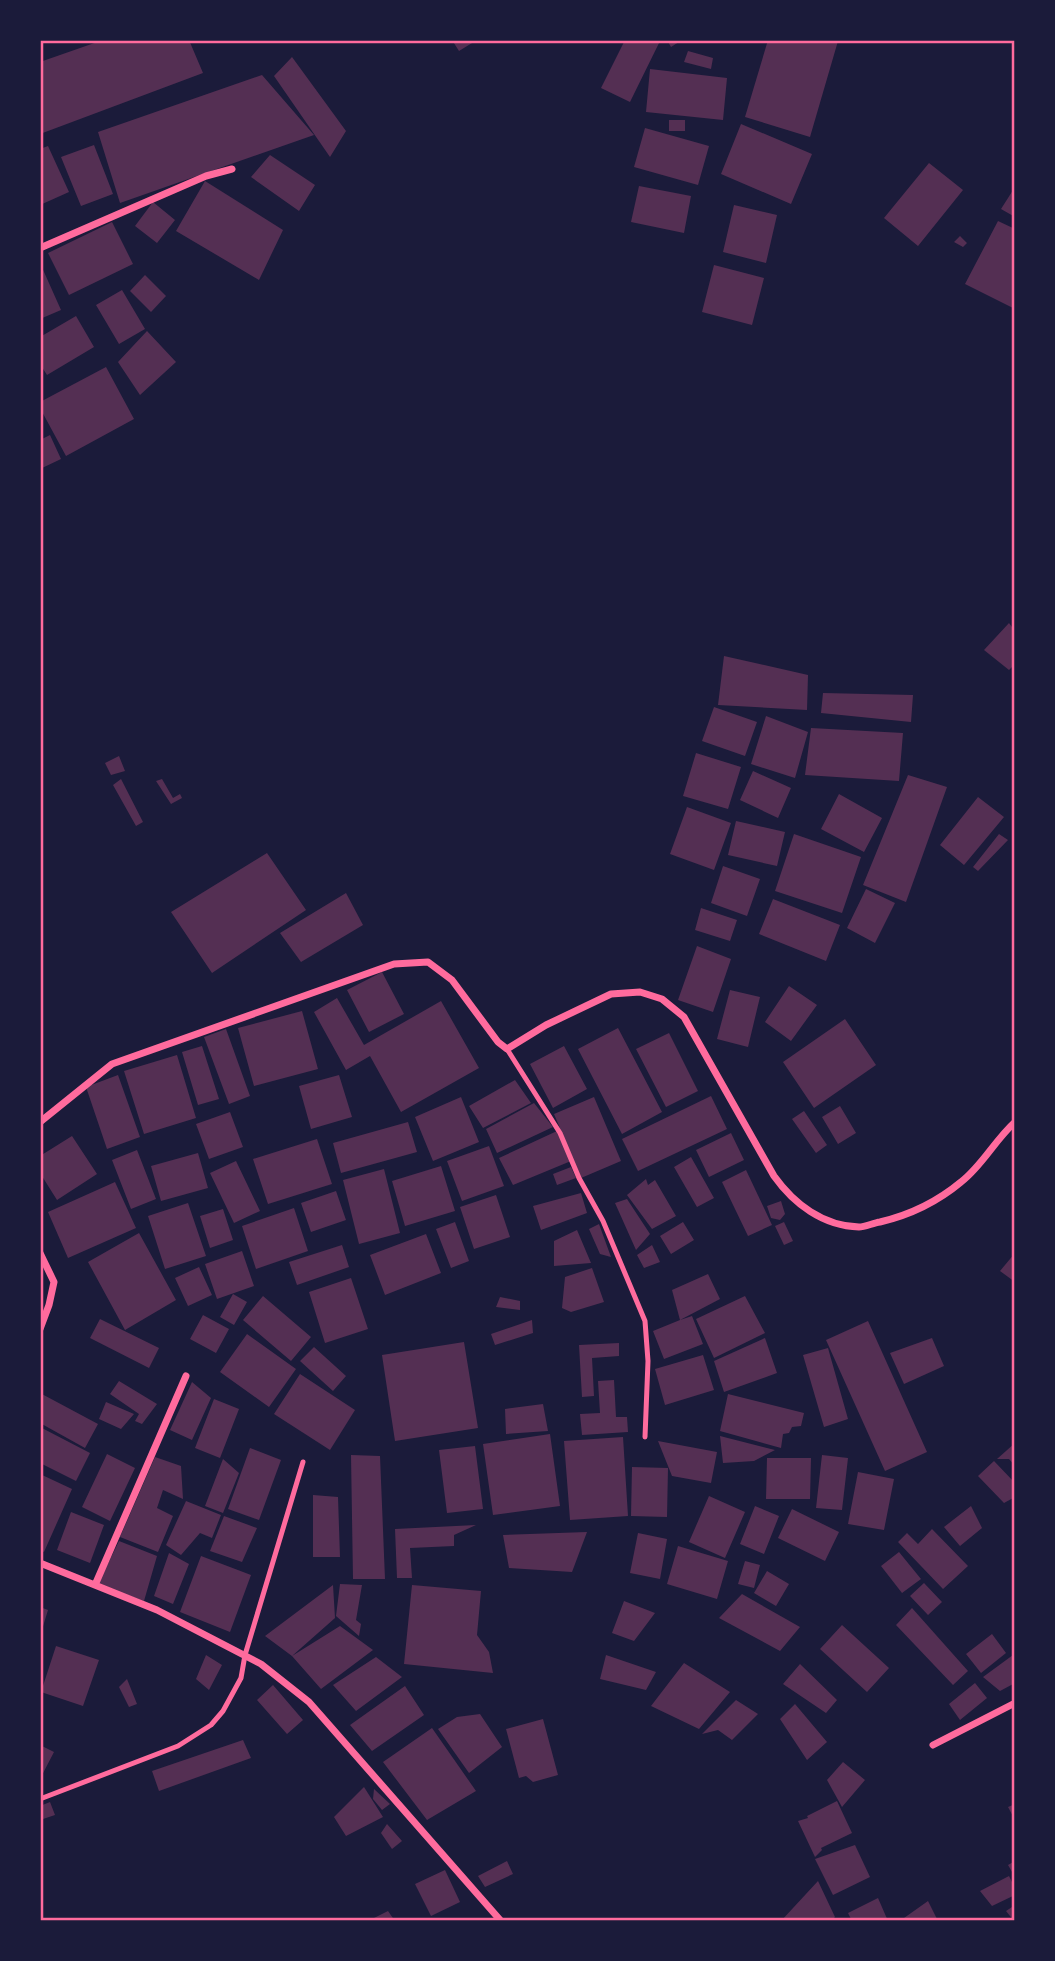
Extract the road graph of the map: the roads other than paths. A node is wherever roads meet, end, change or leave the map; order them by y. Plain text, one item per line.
1 (232, 169) dead end
2 (40, 248) edge
3 (507, 1049) junction
4 (40, 1122) edge
5 (1015, 1122) edge
6 (40, 1253) edge
7 (40, 1329) edge
8 (186, 1376) dead end
9 (645, 1437) dead end
10 (303, 1462) dead end
11 (40, 1563) edge
12 (95, 1585) junction
13 (245, 1655) junction
14 (1015, 1703) edge
15 (933, 1745) dead end
16 (40, 1799) edge
17 (502, 1921) edge

1 - 2 street
3 - 4 street
3 - 5 street
3 - 9 lane
6 - 7 street
8 - 12 street
10 - 13 lane
11 - 12 street
12 - 13 street
13 - 16 lane
13 - 17 street
14 - 15 street

